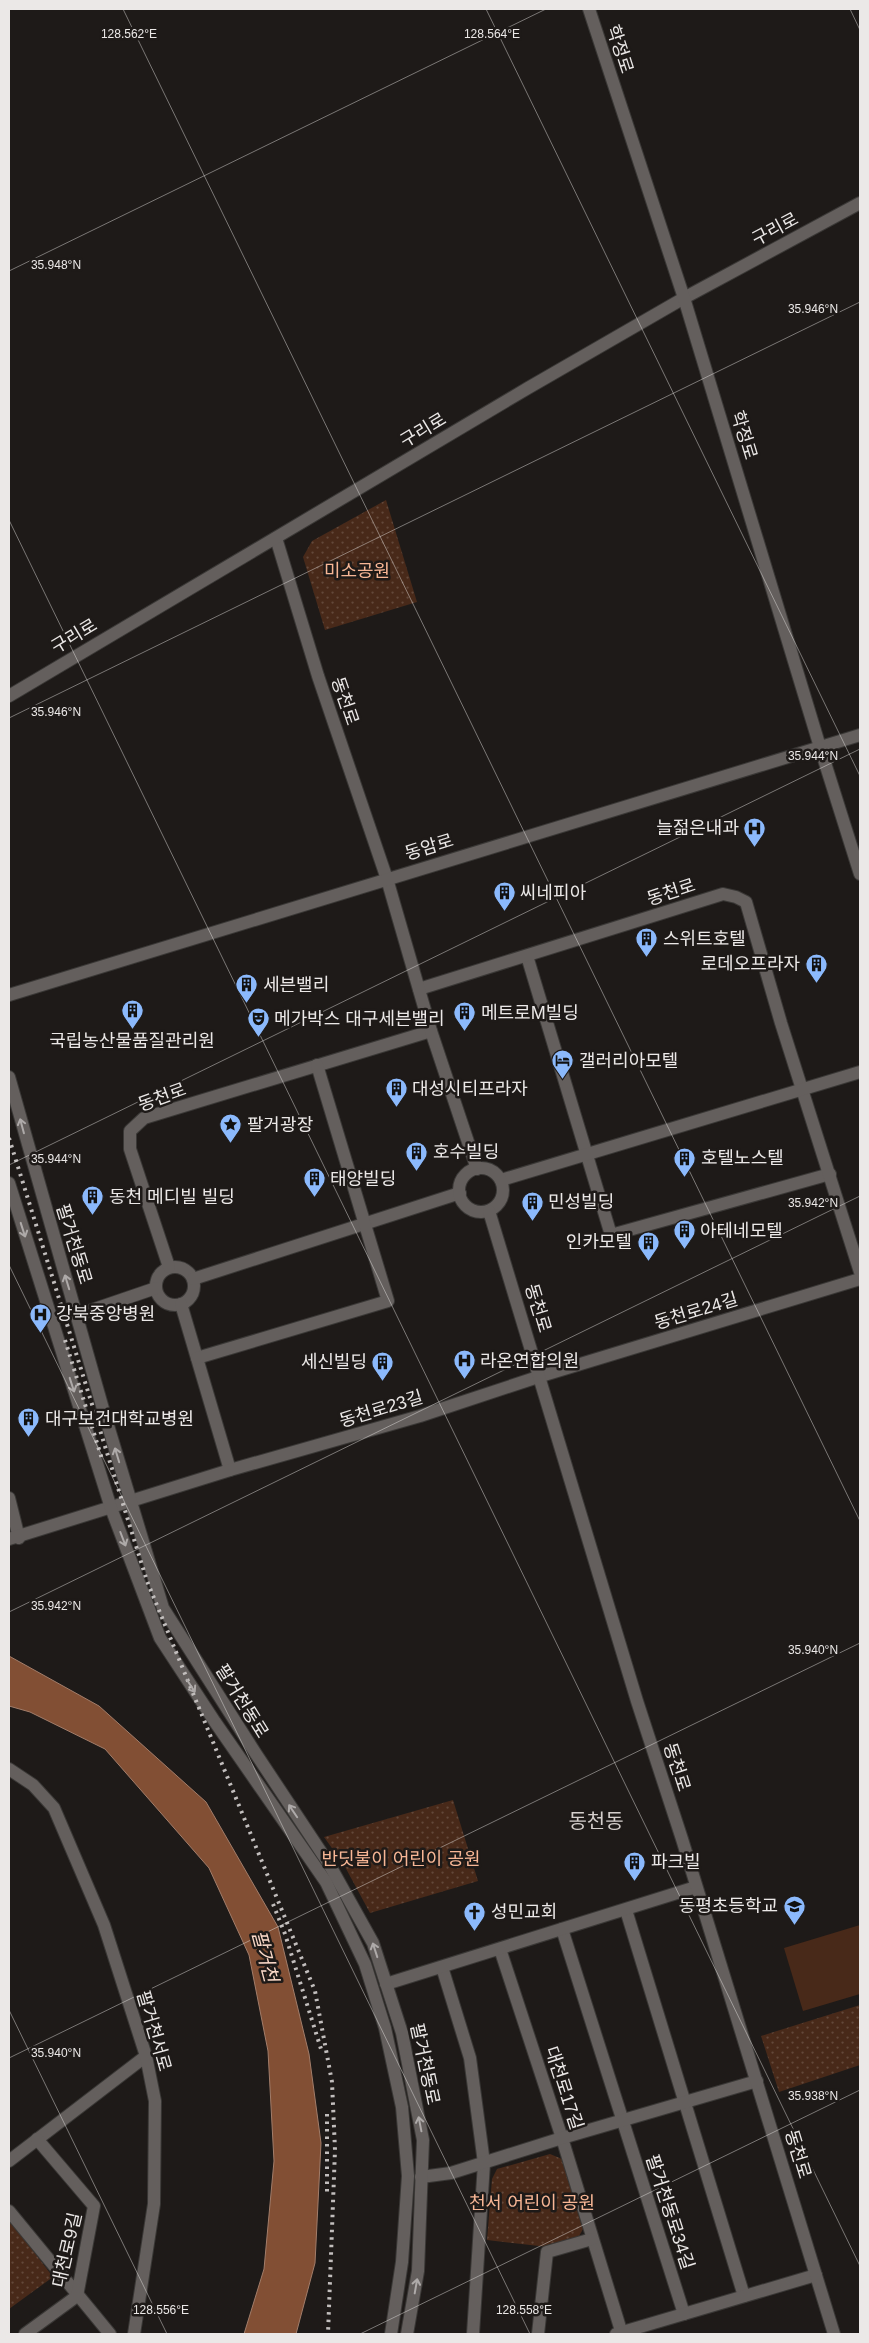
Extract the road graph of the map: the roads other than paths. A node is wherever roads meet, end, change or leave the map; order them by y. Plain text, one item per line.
1 (589, 9) edge
2 (860, 203) edge
3 (684, 298) junction
4 (276, 538) junction
5 (9, 696) edge
6 (860, 735) edge
7 (820, 747) junction
8 (860, 874) edge
9 (387, 879) junction
10 (527, 956) junction
11 (419, 989) junction
12 (9, 995) edge
13 (431, 1031) junction
14 (316, 1065) junction
15 (860, 1072) edge
16 (9, 1077) edge
17 (803, 1090) junction
18 (587, 1155) junction
19 (477, 1169) junction
20 (830, 1174) junction
21 (501, 1180) junction
22 (9, 1183) edge
23 (460, 1193) junction
24 (489, 1211) junction
25 (365, 1225) junction
26 (169, 1267) junction
27 (860, 1272) edge
28 (193, 1279) junction
29 (860, 1279) edge
30 (156, 1288) junction
31 (180, 1304) junction
32 (77, 1315) junction
33 (197, 1358) junction
34 (541, 1376) junction
35 (230, 1470) junction
36 (9, 1498) edge
37 (131, 1502) junction
38 (111, 1508) junction
39 (14, 1538) edge
40 (9, 1769) edge
41 (696, 1887) junction
42 (626, 1910) junction
43 (562, 1929) junction
44 (500, 1949) junction
45 (442, 1967) junction
46 (386, 1984) junction
47 (146, 2056) junction
48 (757, 2081) junction
49 (686, 2102) junction
50 (622, 2120) junction
51 (562, 2138) junction
52 (37, 2139) junction
53 (9, 2161) edge
54 (484, 2163) junction
55 (422, 2177) junction
56 (9, 2211) edge
57 (592, 2240) junction
58 (816, 2275) junction
59 (77, 2296) junction
60 (744, 2296) junction
61 (684, 2314) junction
62 (25, 2334) edge
63 (110, 2334) edge
64 (134, 2334) edge
65 (391, 2334) edge
66 (407, 2334) edge
67 (474, 2334) edge
68 (538, 2334) edge
69 (620, 2334) edge
70 (834, 2334) edge

1 - 3 street, 학정로
2 - 3 street, 구리로
3 - 4 street, 구리로
3 - 7 street, 학정로
4 - 5 street, 구리로
4 - 9 street, 동천로
6 - 7 street, 동암로
7 - 8 street, 학정로
7 - 9 street, 동암로
9 - 11 street, 동천로
9 - 12 street, 동암로
10 - 11 street, 동천로
10 - 17 street, 동천로
10 - 18 street
11 - 13 street, 동천로
13 - 14 street, 동천로
13 - 19 street, 동천로
14 - 25 street
14 - 26 street, 동천로
15 - 17 street
32 -> 16 street, 팔거천동로
17 - 18 street
17 - 20 street
18 - 20 street
18 - 21 street
19 - 21 street
19 - 23 street
20 - 27 street
21 - 24 street
22 -> 38 street, 팔거천동로
23 - 24 street
23 - 25 street
24 - 34 street, 동천로
25 - 28 street
25 - 33 street
26 - 28 street
26 - 30 street
28 - 31 street
29 - 34 street, 동천로24길
30 - 31 street
30 - 32 street
31 - 33 street
37 -> 32 street, 팔거천동로
33 - 35 street
34 - 35 street, 동천로23길
34 - 41 street, 동천로
35 - 37 street, 동천로23길
36 - 39 street, 동천로23길
37 - 38 street, 동천로23길
46 -> 37 street, 팔거천동로
38 - 39 street, 동천로23길
38 -> 65 street, 팔거천동로
40 - 47 street, 팔거천서로
41 - 42 street
41 - 48 street, 동천로
42 - 43 street
42 - 49 street
43 - 44 street
43 - 50 street, 팔거천동로34길
44 - 45 street
44 - 51 street, 대천로17길
45 - 46 street
45 - 54 street
55 -> 46 street, 팔거천동로
47 - 52 street
47 - 64 street, 팔거천서로
48 - 49 street
48 - 58 street, 동천로
49 - 50 street
49 - 60 street
50 - 51 street
50 - 61 street, 팔거천동로34길
51 - 54 street
51 - 57 street, 대천로17길
52 - 53 street
52 - 59 street, 대천로9길
54 - 55 street
54 - 67 street
66 -> 55 street, 팔거천동로
56 - 59 street
57 - 68 street
57 - 69 street, 대천로17길
58 - 60 street, 대천로17길
58 - 70 street, 동천로
59 - 62 street, 대천로9길
59 - 63 street
60 - 61 street, 대천로17길
61 - 69 street, 대천로17길

